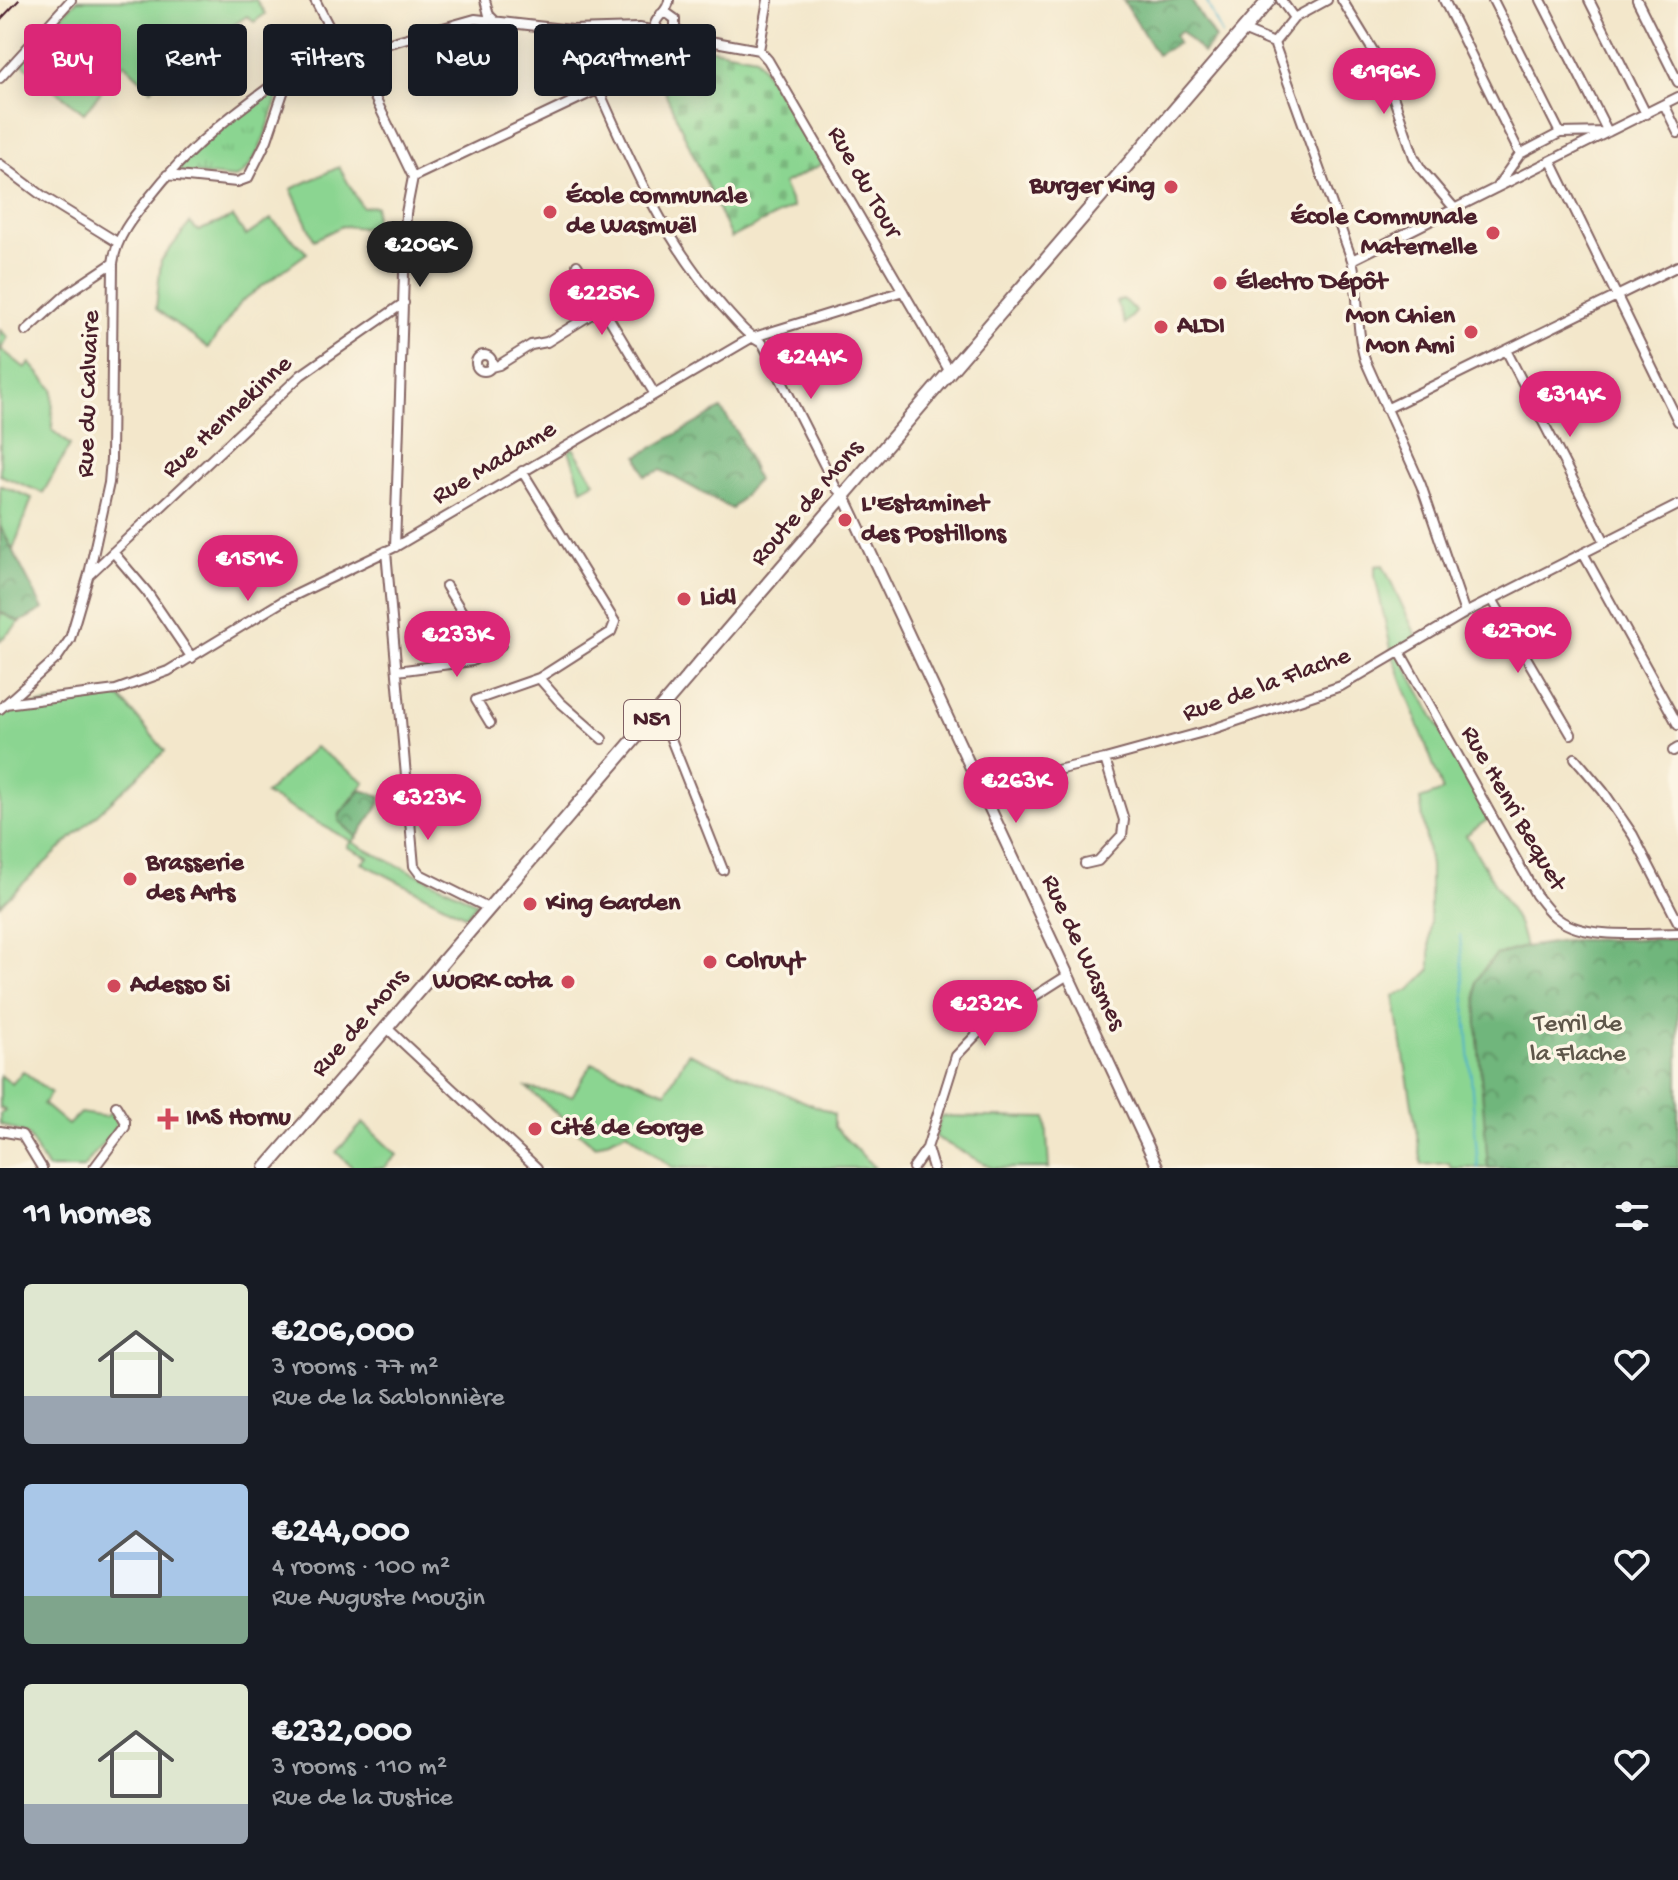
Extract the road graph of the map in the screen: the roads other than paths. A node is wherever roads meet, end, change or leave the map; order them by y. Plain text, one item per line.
1 (71, 0) edge
2 (315, 0) edge
3 (485, 0) edge
4 (670, 0) edge
5 (768, 0) edge
6 (1269, 0) edge
7 (1281, 0) edge
8 (1327, 0) edge
9 (1342, 0) edge
10 (1444, 0) edge
11 (1493, 0) edge
12 (1541, 0) edge
13 (1589, 0) edge
14 (1637, 0) edge
15 (673, 17) junction
16 (1294, 18) junction
17 (495, 22) junction
18 (658, 22) junction
19 (328, 24) edge
20 (652, 24) edge
21 (674, 24) edge
22 (534, 26) edge
23 (1243, 30) junction
24 (392, 41) edge
25 (716, 42) edge
26 (1274, 43) junction
27 (759, 50) junction
28 (0, 78) edge
29 (1678, 82) edge
30 (263, 92) edge
31 (282, 96) edge
32 (374, 96) edge
33 (580, 96) edge
34 (602, 96) edge
35 (1678, 97) edge
36 (1664, 104) junction
37 (1646, 114) junction
38 (1608, 132) junction
39 (1560, 133) junction
40 (1678, 133) edge
41 (1520, 154) junction
42 (1551, 161) junction
43 (0, 164) edge
44 (167, 175) junction
45 (413, 177) junction
46 (1496, 188) junction
47 (1455, 209) junction
48 (117, 242) junction
49 (1352, 260) junction
50 (113, 263) junction
51 (577, 265) dead end
52 (1678, 266) edge
53 (903, 291) junction
54 (1617, 297) junction
55 (404, 303) junction
56 (603, 307) junction
57 (26, 331) dead end
58 (751, 338) junction
59 (1506, 350) junction
60 (491, 367) dead end
61 (950, 372) junction
62 (654, 393) junction
63 (1386, 409) junction
64 (1678, 421) edge
65 (522, 471) junction
66 (844, 496) junction
67 (1677, 509) edge
68 (1605, 542) junction
69 (391, 549) junction
70 (113, 552) junction
71 (1583, 553) junction
72 (89, 574) junction
73 (446, 586) dead end
74 (1492, 599) junction
75 (1465, 613) junction
76 (501, 645) dead end
77 (1400, 652) junction
78 (488, 654) junction
79 (192, 658) junction
80 (397, 671) junction
81 (539, 678) junction
82 (3, 706) edge
83 (656, 715) junction
84 (490, 723) dead end
85 (1678, 725) edge
86 (1571, 734) dead end
87 (602, 739) dead end
88 (1575, 758) dead end
89 (1105, 759) junction
90 (976, 779) junction
91 (1085, 864) dead end
92 (723, 870) dead end
93 (490, 909) junction
94 (1678, 922) edge
95 (1678, 933) edge
96 (1068, 975) junction
97 (387, 1028) junction
98 (116, 1106) dead end
99 (0, 1131) edge
100 (927, 1148) junction
101 (42, 1168) edge
102 (94, 1168) edge
103 (266, 1168) edge
104 (537, 1168) edge
105 (913, 1168) edge
106 (933, 1168) edge
107 (1158, 1168) edge

1 - 28 street
2 - 19 street
3 - 17 street
4 - 15 street
4 - 18 street
5 - 27 street
6 - 23 main road, N51
7 - 16 street
8 - 16 street
9 - 47 street
10 - 41 street
11 - 39 street
12 - 38 street
13 - 37 street
14 - 29 street
15 - 18 street
15 - 21 street
16 - 26 street
17 - 22 street
17 - 24 street
18 - 20 street
23 - 26 street
23 - 61 main road, Route de Mons / N51
25 - 27 street
26 - 49 street
27 - 53 street, Rue du Tour
30 - 44 street
31 - 44 street
32 - 45 street
33 - 45 street
34 - 58 street
35 - 36 street
36 - 37 street
36 - 40 street
37 - 38 street
38 - 39 street
38 - 42 street
39 - 41 street
41 - 46 street
42 - 46 street
42 - 54 street
43 - 48 street
44 - 48 street
45 - 55 street
46 - 47 street
47 - 49 street
48 - 50 street, Rue du Calvaire
49 - 63 street
50 - 57 street
50 - 72 street, Rue du Calvaire
51 - 56 street
52 - 54 street
53 - 58 street, Rue Madame
53 - 61 street, Rue du Tour
54 - 59 street
54 - 64 street
55 - 69 street
55 - 70 street, Rue Hennekinne
56 - 60 street
56 - 62 street
58 - 62 street, Rue Madame
58 - 66 street
59 - 63 street
59 - 68 street
61 - 66 main road, Route de Mons / N51
62 - 65 street, Rue Madame
63 - 75 street
65 - 69 street, Rue Madame
65 - 81 street
66 - 83 main road, Route de Mons / N51
66 - 90 street, Rue de Wasmes
67 - 68 street, Rue de la Flache
68 - 71 street, Rue de la Flache
69 - 79 street, Rue Madame
69 - 80 street
70 - 72 street, Rue Hennekinne
70 - 79 street
71 - 74 street, Rue de la Flache
71 - 85 street
72 - 82 street, Rue du Calvaire
73 - 78 street
74 - 75 street, Rue de la Flache
74 - 86 street
75 - 77 street, Rue de la Flache
76 - 78 street
77 - 89 street, Rue de la Flache
77 - 95 street, Rue Henri Bequet
78 - 80 street
79 - 82 street, Rue Madame
80 - 93 street
81 - 84 street
81 - 87 street
83 - 92 street
83 - 93 main road, Route de Mons / N51
88 - 94 street
89 - 90 street, Rue de la Flache
89 - 91 street
90 - 96 street, Rue de Wasmes
93 - 97 main road, Rue de Mons / N51
96 - 100 street
96 - 107 street, Rue de Wasmes
97 - 103 main road, Rue de Mons / N51
97 - 104 street
98 - 102 street
99 - 101 street
100 - 105 street
100 - 106 street

